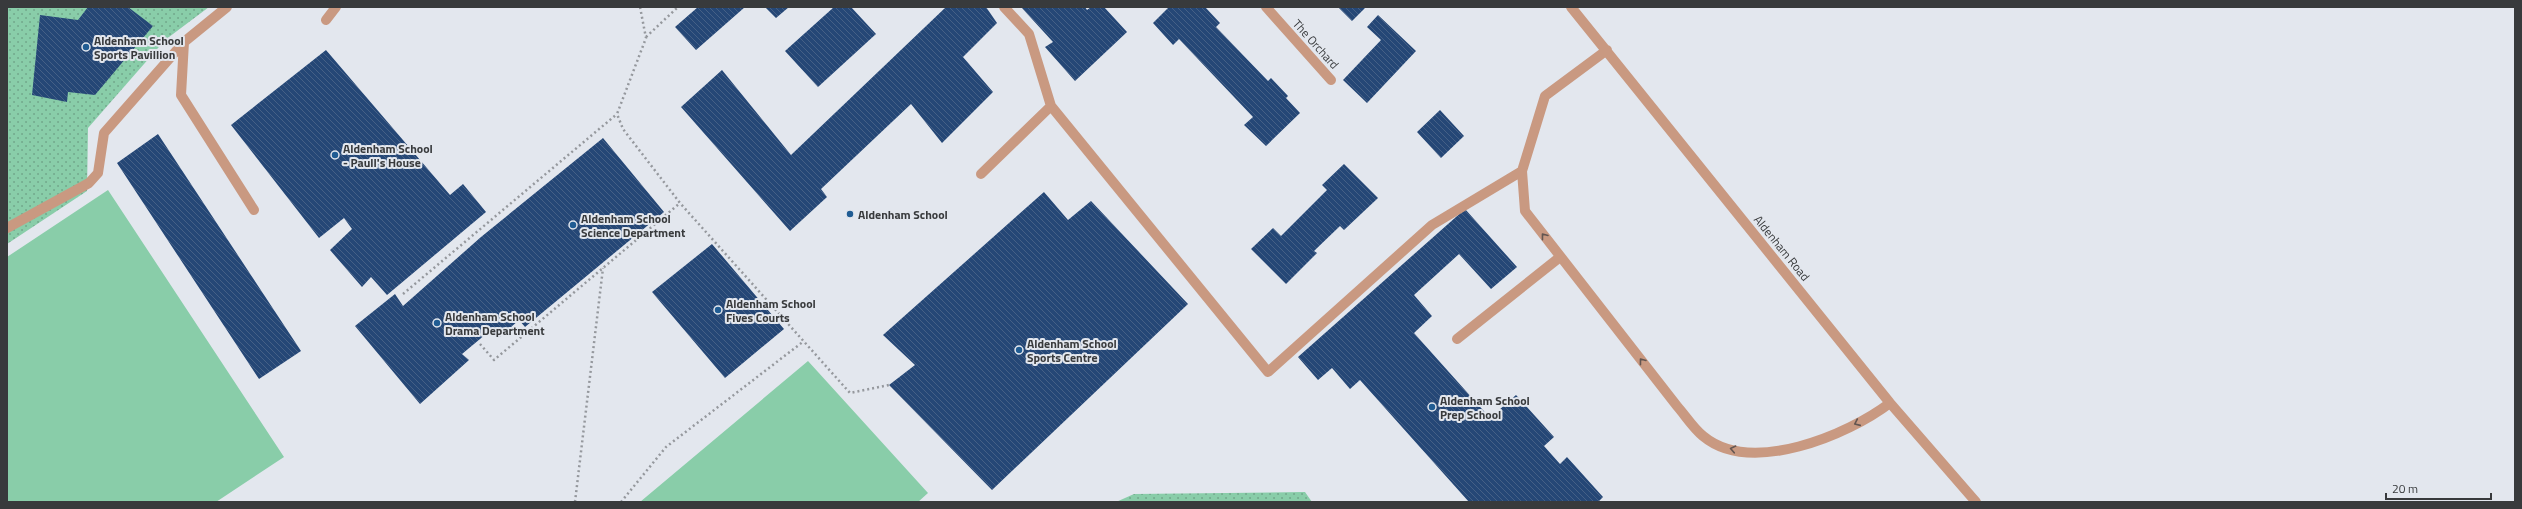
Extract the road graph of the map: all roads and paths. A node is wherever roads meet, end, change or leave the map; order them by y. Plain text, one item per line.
1 (227, 7) edge
2 (336, 7) edge
3 (640, 7) edge
4 (678, 7) edge
5 (1004, 7) edge
6 (1266, 7) edge
7 (1571, 7) edge
8 (326, 20) dead end
9 (646, 38) junction
10 (184, 42) junction
11 (1607, 50) junction
12 (1331, 80) dead end
13 (1051, 106) junction
14 (618, 114) junction
15 (1522, 171) junction
16 (981, 174) dead end
17 (680, 203) junction
18 (254, 210) dead end
19 (7, 228) edge
20 (1560, 257) junction
21 (603, 268) junction
22 (403, 294) dead end
23 (1457, 339) dead end
24 (804, 341) junction
25 (480, 344) dead end
26 (889, 385) dead end
27 (1890, 403) junction
28 (575, 502) edge
29 (621, 502) edge
30 (1976, 502) edge

1 - 10 street
2 - 8 street
3 - 9 path
4 - 9 path
5 - 13 street
6 - 12 street, The Orchard
7 - 11 street, Aldenham Road
9 - 14 path
10 - 18 street
10 - 19 street
11 - 15 street
11 - 27 street, Aldenham Road
13 - 15 street
13 - 16 street
14 - 17 path
14 - 22 path
20 -> 15 street
17 - 21 path
17 - 24 path
20 - 23 street
27 -> 20 street
21 - 25 path
21 - 28 path
24 - 26 path
24 - 29 path
27 - 30 street, Aldenham Road

